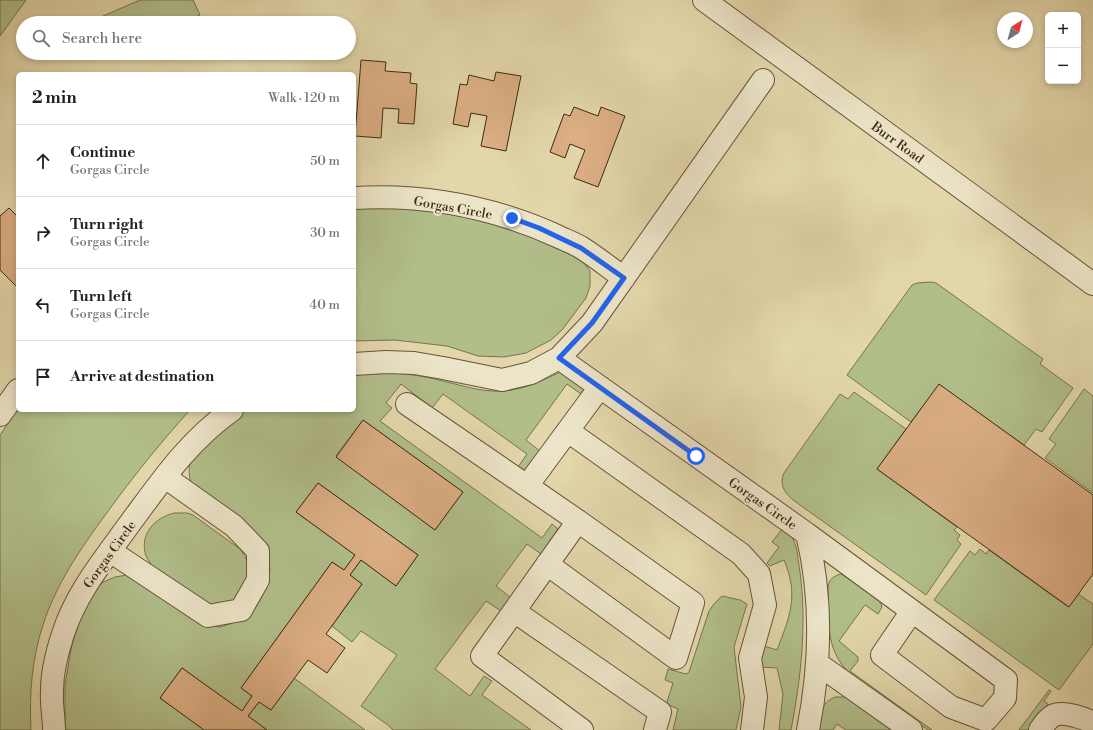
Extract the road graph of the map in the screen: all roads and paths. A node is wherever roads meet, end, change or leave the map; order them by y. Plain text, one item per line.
1 (704, 0) edge
2 (763, 80) dead end
3 (356, 198) edge
4 (624, 278) junction
5 (1093, 284) edge
6 (559, 358) junction
7 (356, 364) edge
8 (600, 387) junction
9 (16, 393) edge
10 (407, 404) dead end
11 (229, 412) edge
12 (0, 415) edge
13 (568, 431) junction
14 (165, 477) junction
15 (527, 486) junction
16 (578, 521) junction
17 (807, 534) junction
18 (110, 550) junction
19 (547, 564) junction
20 (514, 611) junction
21 (912, 611) junction
22 (818, 664) junction
23 (658, 721) edge
24 (1093, 723) edge
25 (54, 730) edge
26 (582, 730) edge
27 (752, 730) edge
28 (808, 730) edge
29 (911, 730) edge
30 (1040, 730) edge

1 - 5 street, Burr Road
2 - 4 street
3 - 4 street, Gorgas Circle
4 - 6 street
6 - 7 street
6 - 8 street, Gorgas Circle
8 - 13 street
8 - 17 street, Gorgas Circle
9 - 12 street
10 - 15 street
11 - 14 street, Gorgas Circle
13 - 15 street
13 - 27 street
14 - 18 street, Gorgas Circle
14 - 18 street
15 - 16 street
16 - 19 street
16 - 19 street
17 - 21 street
17 - 22 street, Gorgas Circle
18 - 25 street, Gorgas Circle
19 - 20 street
20 - 23 street
20 - 26 street
21 - 21 street
22 - 28 street, Gorgas Circle
22 - 29 street
24 - 30 street

